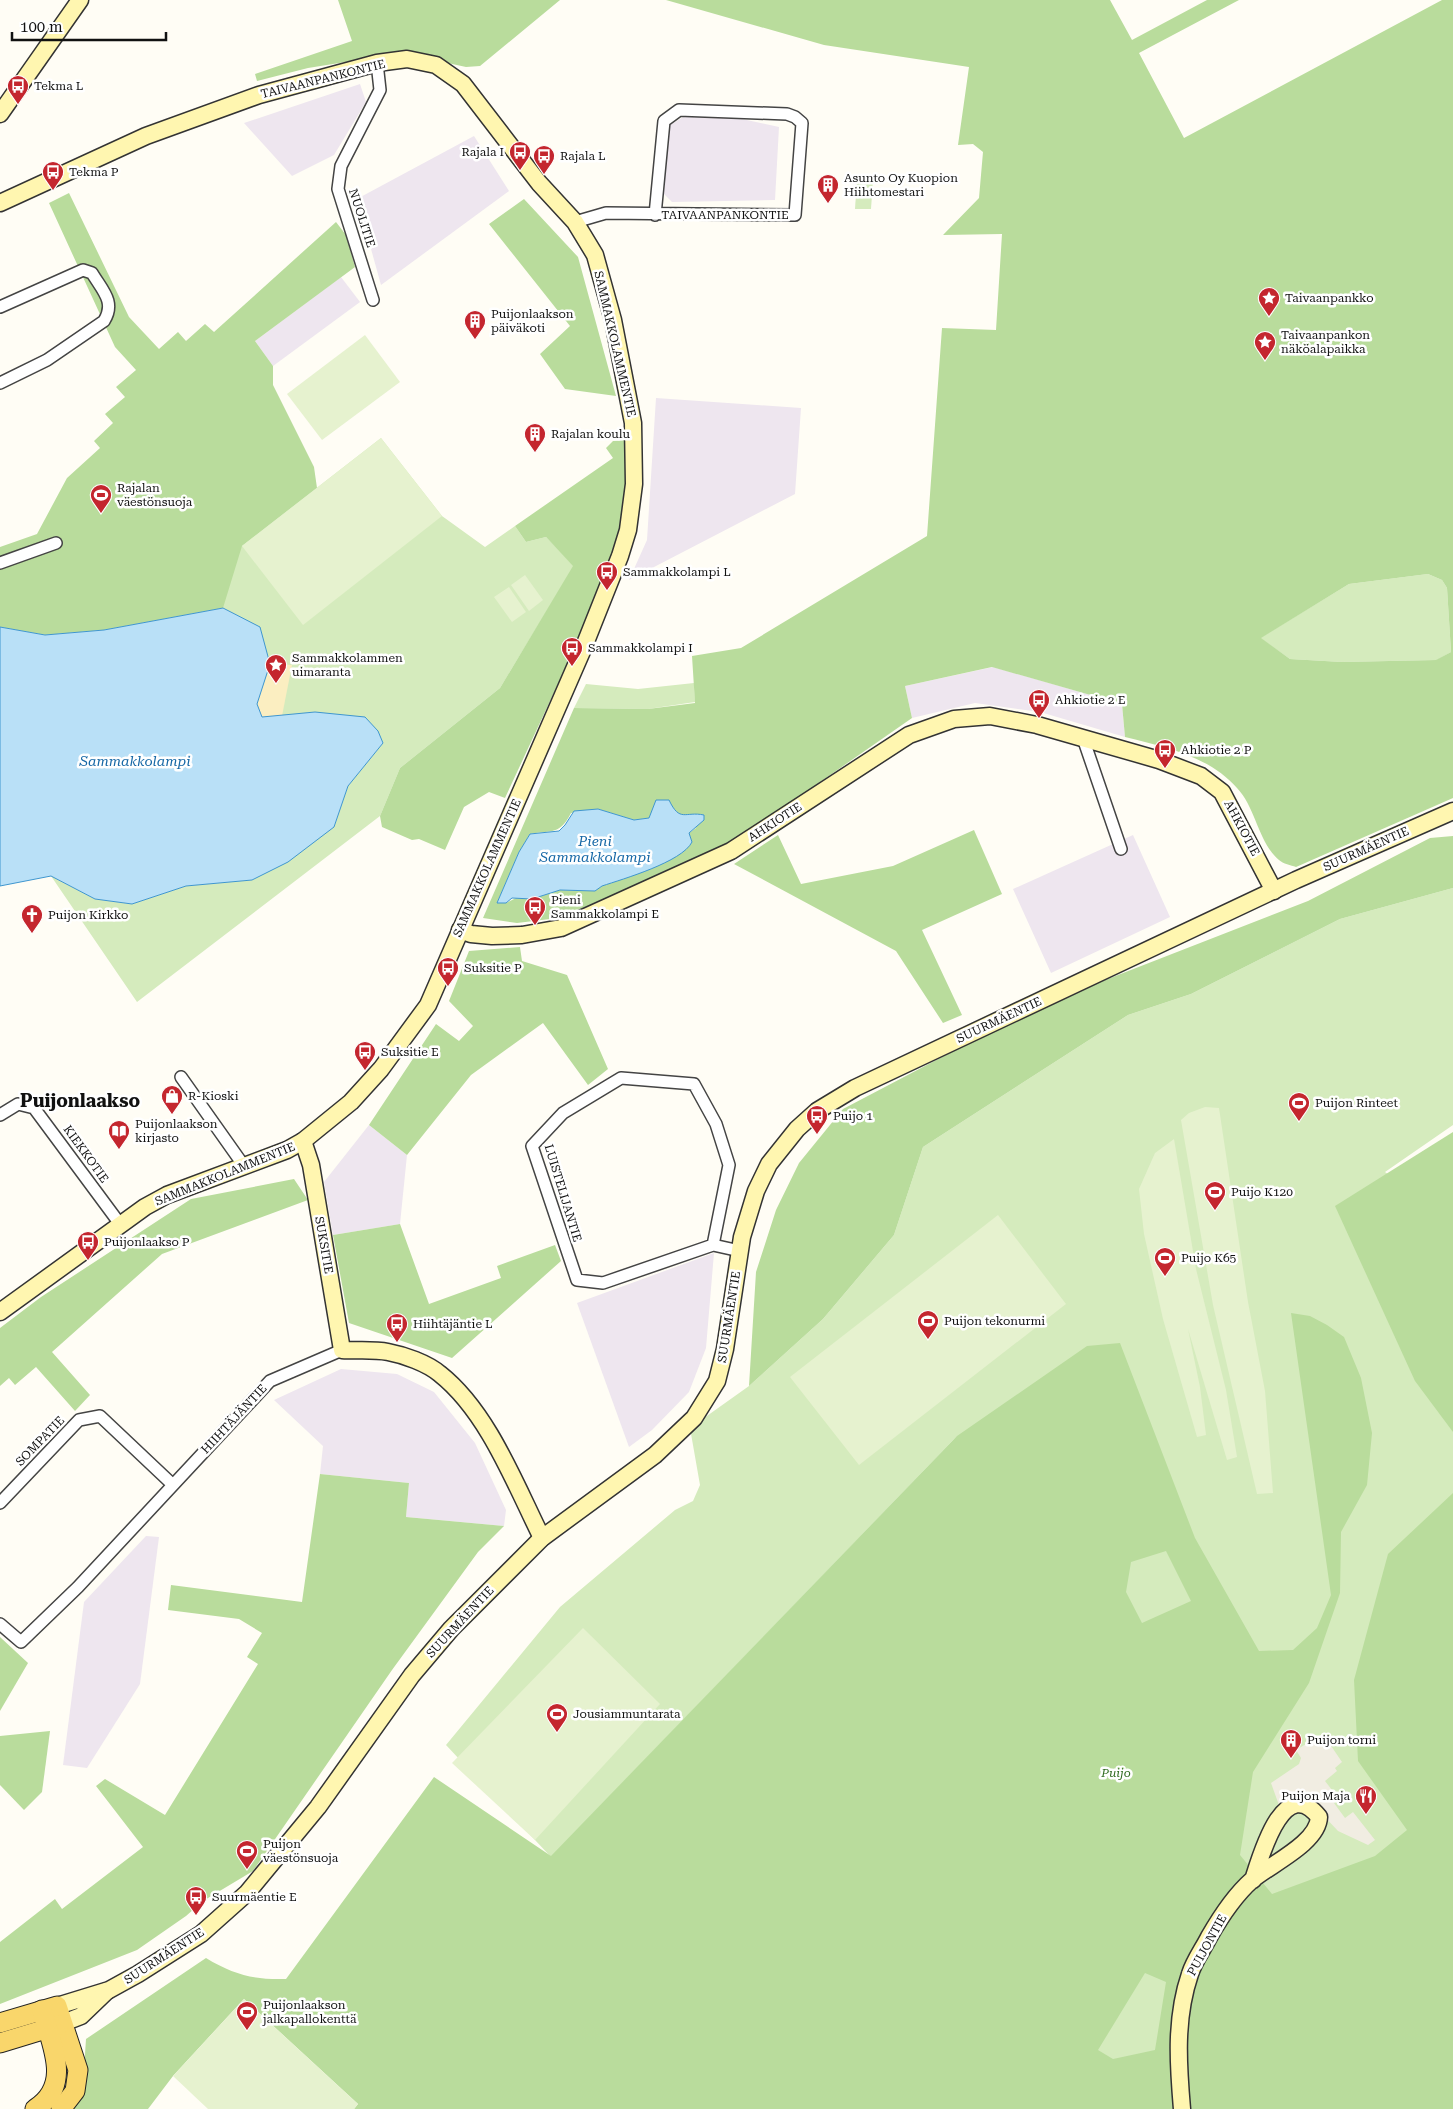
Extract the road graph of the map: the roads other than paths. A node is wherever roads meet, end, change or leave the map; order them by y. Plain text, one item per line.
1 (80, 0) edge
2 (377, 63) junction
3 (0, 114) edge
4 (0, 203) edge
5 (655, 215) junction
6 (575, 222) junction
7 (373, 300) dead end
8 (0, 307) edge
9 (0, 384) edge
10 (56, 543) dead end
11 (0, 563) edge
12 (1084, 741) junction
13 (1453, 811) edge
14 (1121, 849) dead end
15 (1274, 891) junction
16 (460, 930) junction
17 (181, 1077) dead end
18 (0, 1115) edge
19 (303, 1141) junction
20 (244, 1166) junction
21 (120, 1224) junction
22 (713, 1245) junction
23 (740, 1251) junction
24 (1, 1309) edge
25 (342, 1350) junction
26 (172, 1484) junction
27 (0, 1503) edge
28 (542, 1538) junction
29 (0, 1624) edge
30 (1253, 1880) junction
31 (52, 2017) junction
32 (0, 2023) edge
33 (0, 2043) edge
34 (35, 2109) edge
35 (61, 2109) edge
36 (1182, 2109) edge

1 - 3 street
2 - 4 street, TAIVAANPANKONTIE
2 - 6 street, TAIVAANPANKONTIE
2 - 7 street, NUOLITIE
5 - 5 street, TAIVAANPANKONTIE
5 - 6 street, TAIVAANPANKONTIE
6 - 16 street, SAMMAKKOLAMMENTIE
8 - 9 street
10 - 11 street
12 - 14 street
12 - 15 street, AHKIOTIE
12 - 16 street, AHKIOTIE
13 - 15 street, SUURMÄENTIE
15 - 23 street, SUURMÄENTIE
16 - 19 street, SAMMAKKOLAMMENTIE
17 - 20 street
18 - 21 street, KIEKKOTIE
19 - 20 street, SAMMAKKOLAMMENTIE
19 - 25 street, SUKSITIE
20 - 21 street, SAMMAKKOLAMMENTIE
21 - 24 street, SAMMAKKOLAMMENTIE
22 - 22 street, LUISTELIJANTIE
22 - 23 street
23 - 28 street, SUURMÄENTIE
25 - 26 street, HIIHTÄJÄNTIE
25 - 28 street, HIIHTÄJÄNTIE
26 - 27 street, SOMPATIE
26 - 29 street, HIIHTÄJÄNTIE
28 - 31 street, SUURMÄENTIE
30 - 30 street, PUIJONTIE
30 - 36 street, PUIJONTIE
31 - 32 main road, SUURMÄENTIE
31 - 33 main road, SUURMÄENTIE
31 - 34 main road
31 - 35 main road

